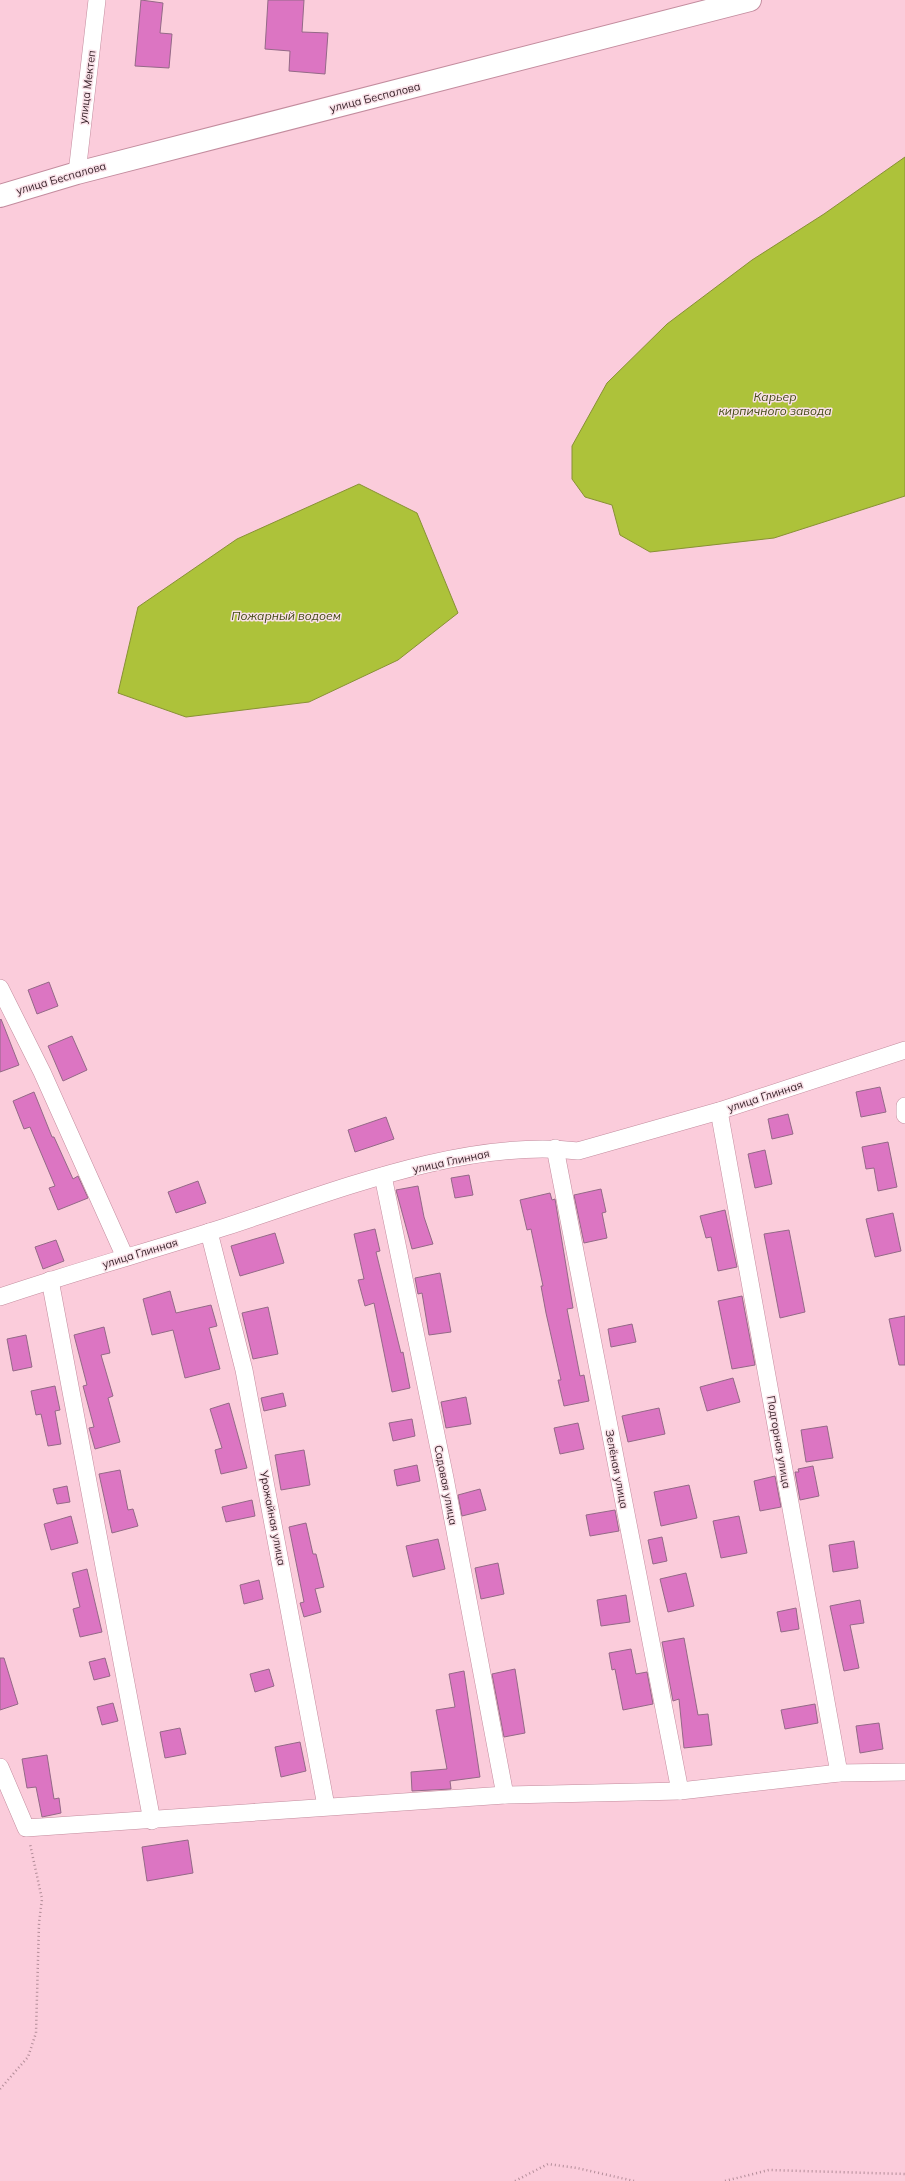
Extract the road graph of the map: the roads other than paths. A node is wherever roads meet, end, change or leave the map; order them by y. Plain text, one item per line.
1 (97, 0) edge
2 (750, 0) edge
3 (77, 173) junction
4 (0, 196) edge
5 (0, 988) edge
6 (905, 1050) edge
7 (905, 1106) edge
8 (720, 1111) junction
9 (905, 1115) edge
10 (555, 1148) junction
11 (383, 1176) junction
12 (209, 1232) junction
13 (125, 1258) junction
14 (50, 1280) junction
15 (0, 1297) edge
16 (0, 1767) edge
17 (839, 1772) junction
18 (905, 1772) edge
19 (680, 1791) junction
20 (505, 1795) junction
21 (326, 1806) junction
22 (152, 1820) junction

1 - 3 street, улица Мектеп
2 - 3 main road, улица Беспалова
3 - 4 main road, улица Беспалова
5 - 13 street
6 - 8 street, улица Глинная
7 - 9 street
8 - 10 street, улица Глинная
8 - 17 street, Подгорная улица
10 - 11 street, улица Глинная
10 - 19 street, Зелёная улица
11 - 12 street, улица Глинная
11 - 20 street, Садовая улица
12 - 13 street, улица Глинная
12 - 21 street, Урожайная улица
13 - 14 street, улица Глинная
14 - 15 street, улица Глинная
14 - 22 street
16 - 22 street
17 - 18 street
17 - 19 street
19 - 20 street
20 - 21 street
21 - 22 street

